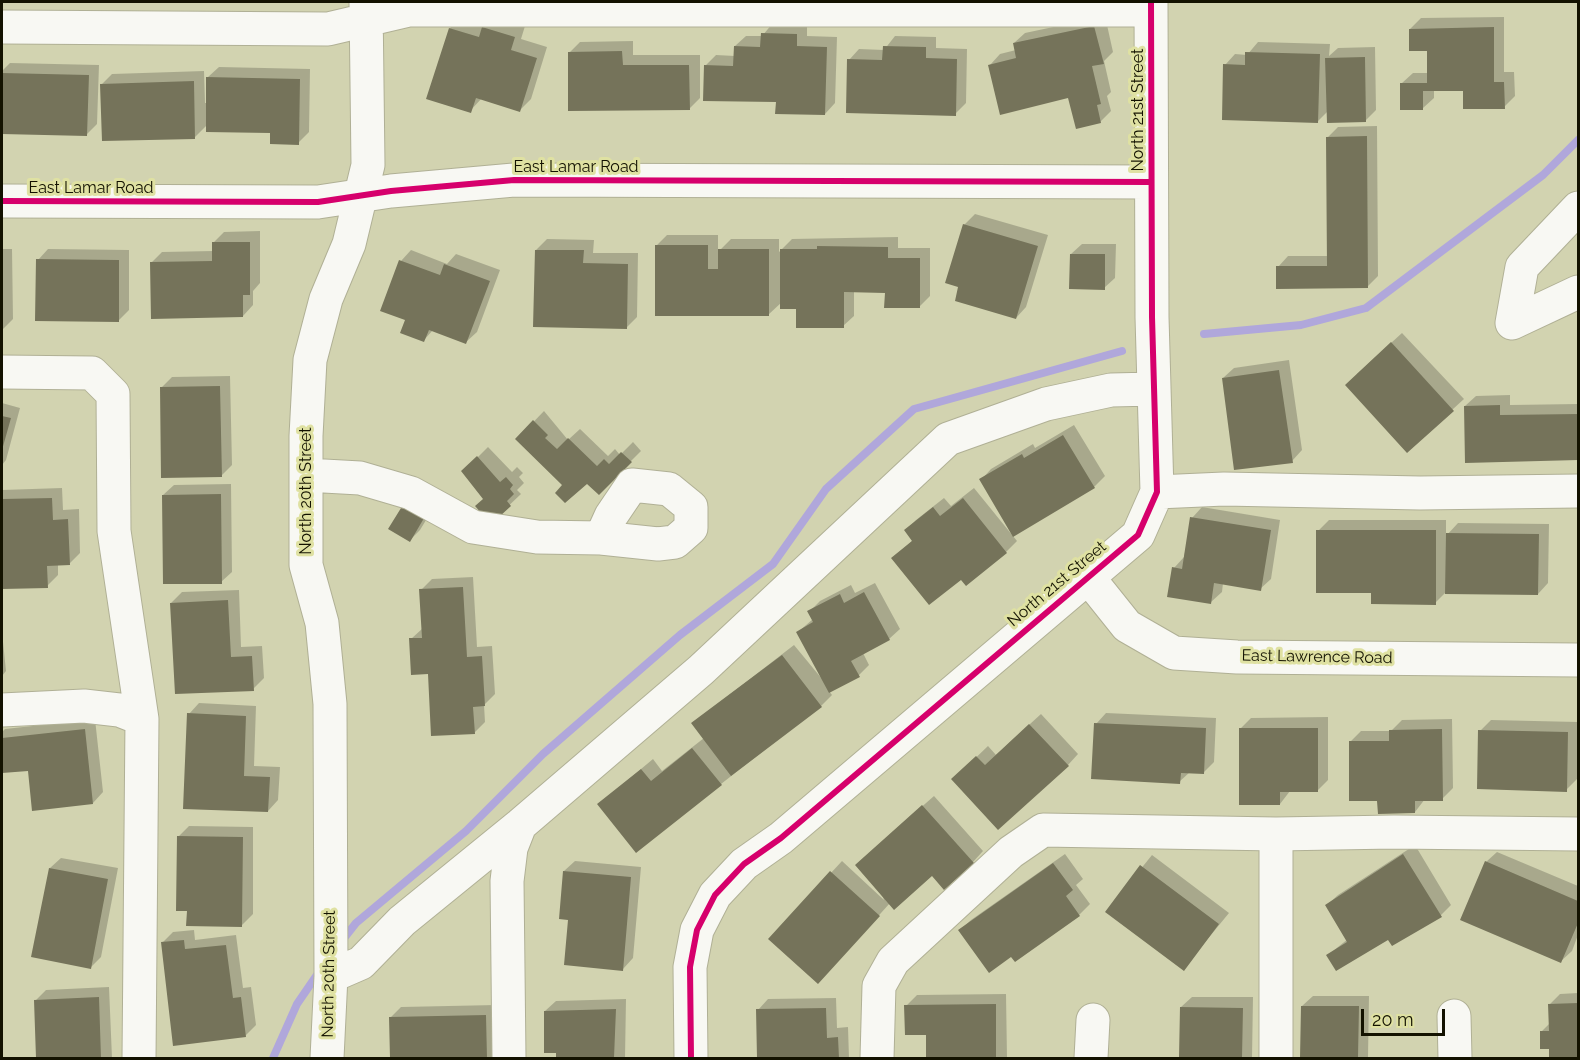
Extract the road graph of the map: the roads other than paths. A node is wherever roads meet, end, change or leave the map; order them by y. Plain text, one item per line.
1 (1151, 6) edge
2 (366, 10) edge
3 (2, 27) edge
4 (1151, 182) junction
5 (362, 196) junction
6 (2, 201) edge
7 (1578, 208) edge
8 (1578, 292) edge
9 (2, 372) edge
10 (1154, 388) junction
11 (306, 475) junction
12 (1578, 491) edge
13 (1157, 492) junction
14 (601, 538) dead end
15 (1088, 576) junction
16 (1578, 660) edge
17 (2, 710) edge
18 (142, 719) junction
19 (520, 825) junction
20 (1276, 834) junction
21 (1578, 834) edge
22 (332, 976) junction
23 (1454, 1016) dead end
24 (1093, 1020) dead end
25 (139, 1059) edge
26 (327, 1059) edge
27 (509, 1059) edge
28 (690, 1059) edge
29 (877, 1059) edge
30 (1091, 1059) edge
31 (1275, 1059) edge
32 (1455, 1059) edge

1 - 2 street
1 - 4 street, North 21st Street
2 - 3 street
2 - 5 street, North 20th Street
4 - 5 street, East Lamar Road
4 - 10 street, North 21st Street
5 - 6 street, East Lamar Road
5 - 11 street, North 20th Street
7 - 8 street
9 - 18 street
10 - 13 street, North 21st Street
10 - 19 street
11 - 14 street
11 - 22 street, North 20th Street
12 - 13 street
13 - 15 street, North 21st Street
15 - 16 street, East Lawrence Road
15 - 28 street, North 21st Street
17 - 18 street
18 - 25 street
19 - 22 street
19 - 27 street
20 - 21 street
20 - 29 street
20 - 31 street
22 - 26 street, North 20th Street
23 - 32 street
24 - 30 street

